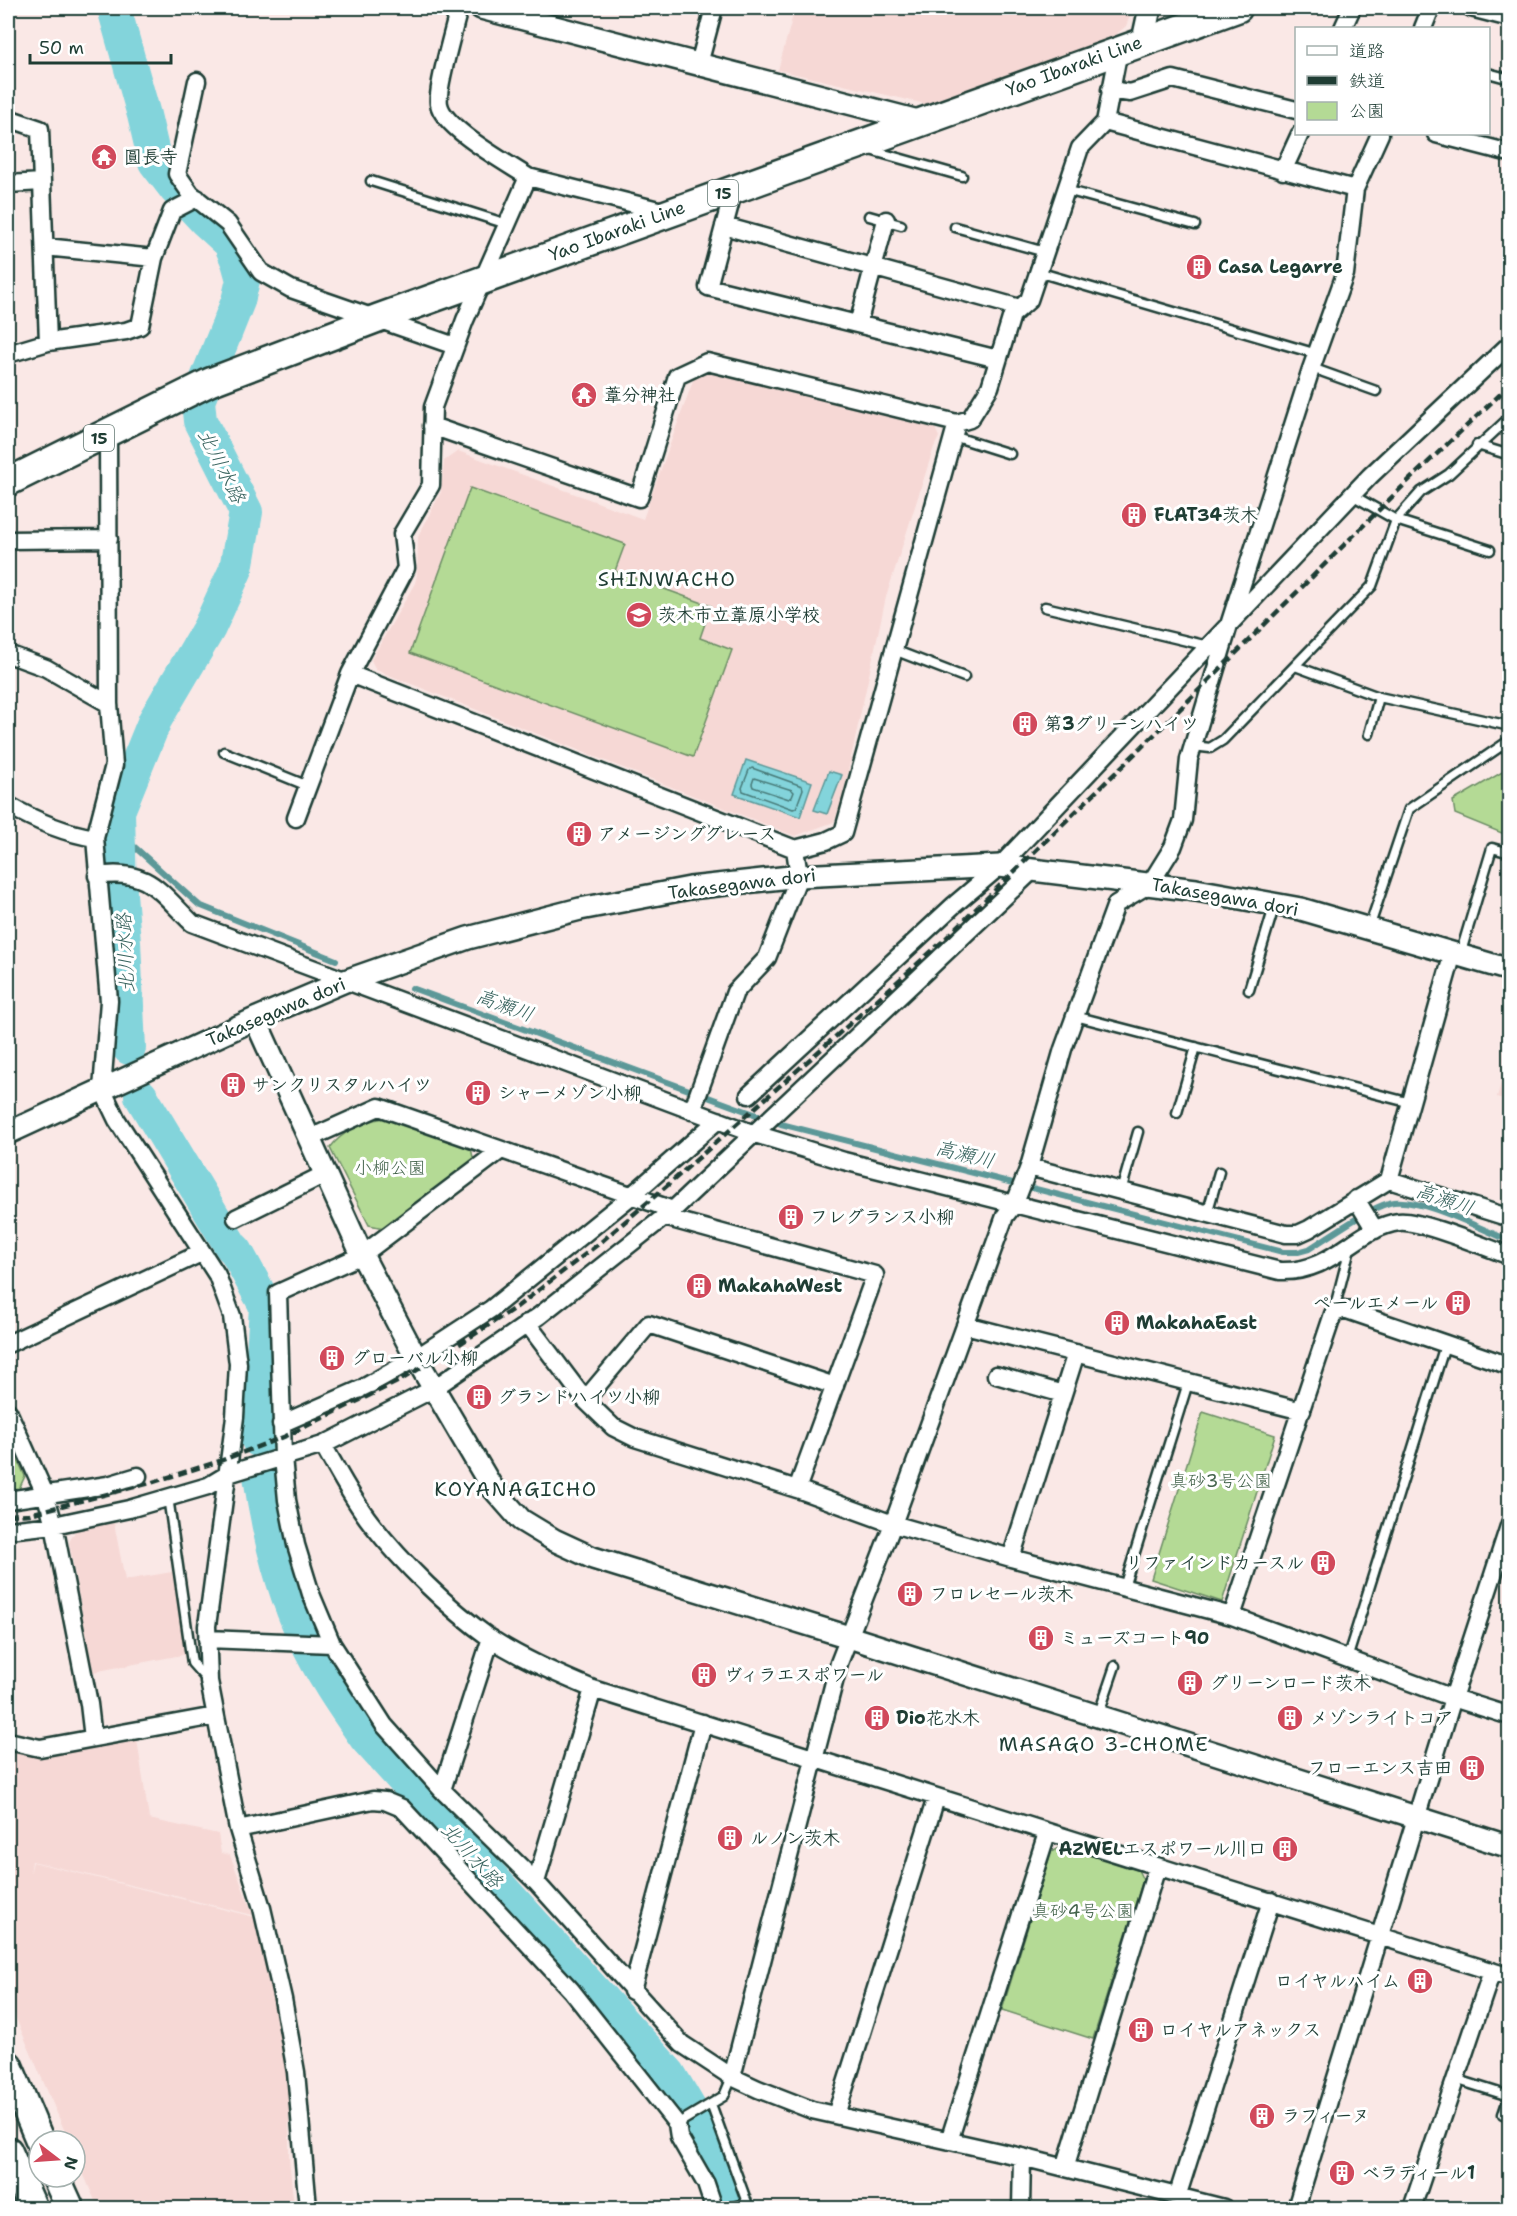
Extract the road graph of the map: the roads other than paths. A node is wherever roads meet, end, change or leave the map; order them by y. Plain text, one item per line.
1 (459, 8) edge
2 (481, 8) edge
3 (714, 8) edge
4 (1150, 8) edge
5 (1238, 8) edge
6 (1352, 8) edge
7 (1431, 8) edge
8 (1471, 8) edge
9 (1509, 18) edge
10 (1343, 27) edge
11 (1423, 27) edge
12 (1131, 45) junction
13 (699, 64) junction
14 (1490, 74) edge
15 (1509, 79) edge
16 (197, 81) dead end
17 (1110, 90) junction
18 (1295, 110) edge
19 (8, 118) edge
20 (922, 122) junction
21 (1105, 122) junction
22 (1300, 135) edge
23 (1380, 135) edge
24 (1440, 135) edge
25 (856, 146) junction
26 (1509, 153) edge
27 (1284, 171) junction
28 (962, 176) dead end
29 (528, 177) junction
30 (371, 181) dead end
31 (42, 182) junction
32 (8, 184) edge
33 (734, 189) junction
34 (1355, 189) junction
35 (1066, 190) junction
36 (197, 198) junction
37 (669, 212) junction
38 (869, 216) dead end
39 (893, 223) joint
40 (507, 224) junction
41 (1195, 225) dead end
42 (724, 226) junction
43 (955, 227) dead end
44 (45, 247) junction
45 (1045, 252) junction
46 (154, 258) junction
47 (873, 267) junction
48 (1038, 272) junction
49 (482, 279) junction
50 (1020, 308) junction
51 (378, 318) junction
52 (858, 324) junction
53 (48, 342) junction
54 (1509, 344) edge
55 (455, 346) junction
56 (8, 354) edge
57 (998, 359) junction
58 (1314, 361) junction
59 (1377, 391) dead end
60 (1509, 417) edge
61 (432, 426) junction
62 (955, 429) junction
63 (108, 433) junction
64 (1477, 445) junction
65 (1010, 454) dead end
66 (1509, 455) edge
67 (8, 482) edge
68 (1352, 495) junction
69 (1396, 520) junction
70 (109, 539) junction
71 (8, 540) edge
72 (1490, 550) dead end
73 (1045, 607) dead end
74 (1229, 625) junction
75 (1209, 646) junction
76 (894, 650) junction
77 (8, 654) edge
78 (1295, 666) junction
79 (350, 674) junction
80 (964, 677) dead end
81 (1379, 697) junction
82 (110, 704) junction
83 (1509, 726) edge
84 (1369, 734) dead end
85 (1509, 740) edge
86 (1193, 746) junction
87 (224, 752) dead end
88 (308, 786) junction
89 (8, 805) edge
90 (296, 818) dead end
91 (94, 838) junction
92 (795, 849) junction
93 (1509, 853) edge
94 (1000, 866) junction
95 (1034, 870) junction
96 (102, 875) junction
97 (799, 876) junction
98 (1150, 884) junction
99 (1275, 904) junction
100 (1369, 929) junction
101 (1457, 954) junction
102 (1509, 970) edge
103 (345, 981) junction
104 (1249, 990) dead end
105 (1075, 1016) junction
106 (255, 1019) junction
107 (1196, 1047) junction
108 (102, 1089) junction
109 (749, 1095) dead end
110 (1411, 1102) junction
111 (693, 1108) junction
112 (1177, 1113) dead end
113 (718, 1120) junction
114 (755, 1130) junction
115 (1138, 1132) dead end
116 (8, 1133) edge
117 (310, 1138) junction
118 (501, 1150) junction
119 (1027, 1171) junction
120 (1219, 1172) dead end
121 (326, 1174) junction
122 (1389, 1180) junction
123 (1121, 1191) junction
124 (631, 1196) junction
125 (1016, 1200) junction
126 (1358, 1201) junction
127 (668, 1214) junction
128 (1208, 1214) junction
129 (236, 1218) dead end
130 (1509, 1218) edge
131 (1374, 1227) junction
132 (1350, 1245) junction
133 (201, 1253) junction
134 (362, 1255) junction
135 (1509, 1256) edge
136 (1333, 1314) junction
137 (528, 1323) junction
138 (965, 1325) junction
139 (8, 1344) edge
140 (1445, 1345) junction
141 (1076, 1353) junction
142 (416, 1358) junction
143 (1509, 1366) edge
144 (996, 1375) dead end
145 (1188, 1383) junction
146 (835, 1386) junction
147 (433, 1389) junction
148 (1063, 1394) junction
149 (585, 1400) junction
150 (8, 1410) edge
151 (1302, 1411) junction
152 (281, 1424) junction
153 (324, 1444) junction
154 (283, 1457) junction
155 (228, 1474) junction
156 (138, 1476) dead end
157 (797, 1489) junction
158 (46, 1496) junction
159 (168, 1497) junction
160 (8, 1500) edge
161 (1509, 1523) edge
162 (893, 1524) junction
163 (54, 1525) junction
164 (8, 1530) edge
165 (1011, 1558) junction
166 (1124, 1587) junction
167 (1232, 1616) junction
168 (849, 1637) junction
169 (490, 1638) junction
170 (207, 1639) junction
171 (327, 1644) junction
172 (1347, 1659) junction
173 (1115, 1666) dead end
174 (208, 1681) junction
175 (593, 1689) junction
176 (1453, 1698) junction
177 (215, 1716) junction
178 (1098, 1716) junction
179 (1509, 1716) edge
180 (703, 1723) junction
181 (93, 1738) junction
182 (8, 1741) edge
183 (813, 1758) junction
184 (442, 1790) junction
185 (936, 1798) junction
186 (1417, 1818) junction
187 (238, 1829) junction
188 (1047, 1833) junction
189 (1509, 1848) edge
190 (1157, 1867) junction
191 (536, 1882) junction
192 (1271, 1901) junction
193 (1380, 1936) junction
194 (1492, 1971) junction
195 (1509, 1977) edge
196 (632, 1991) junction
197 (8, 2065) edge
198 (732, 2077) junction
199 (1455, 2079) junction
200 (707, 2106) junction
201 (1503, 2114) dead end
202 (836, 2115) junction
203 (681, 2121) junction
204 (35, 2129) edge
205 (949, 2141) junction
206 (8, 2151) edge
207 (1022, 2157) junction
208 (1065, 2168) junction
209 (61, 2189) edge
210 (1177, 2197) junction
211 (746, 2205) edge
212 (33, 2208) edge
213 (70, 2208) edge
214 (308, 2208) edge
215 (714, 2208) edge
216 (729, 2208) edge
217 (1021, 2208) edge
218 (1224, 2208) edge
219 (1296, 2208) edge
220 (1412, 2208) edge

1 - 29 street
2 - 13 street
3 - 13 street
4 - 12 street
5 - 12 main road, Yao Ibaraki Line / 15
6 - 10 street
7 - 11 street
8 - 9 street
12 - 17 street
12 - 20 main road, Yao Ibaraki Line / 15
13 - 20 street
14 - 15 lane
16 - 36 street
17 - 18 street
17 - 21 street
19 - 31 street
20 - 25 main road, Yao Ibaraki Line / 15
21 - 27 street
21 - 35 street
22 - 27 street
23 - 34 street
24 - 26 street
25 - 28 lane
25 - 33 main road, Yao Ibaraki Line / 15
27 - 34 street
29 - 37 street
29 - 40 street
30 - 40 lane
31 - 32 street
31 - 44 street
33 - 37 main road, Yao Ibaraki Line / 15
33 - 42 street
34 - 58 street
35 - 41 lane
35 - 45 street
36 - 46 street
36 - 51 street
37 - 49 main road, Yao Ibaraki Line / 15
38 - 39 lane
39 - 47 street
40 - 49 street
42 - 47 street
42 - 52 street
43 - 45 lane
44 - 46 street
44 - 53 street
45 - 48 street
46 - 53 street
47 - 50 street
47 - 52 street
48 - 50 street
48 - 58 lane
49 - 51 main road, Yao Ibaraki Line / 15
49 - 55 street
50 - 57 street
51 - 55 street
51 - 63 main road, Yao Ibaraki Line / 15
52 - 57 street
53 - 56 street
54 - 68 street
55 - 61 street
57 - 62 street
58 - 59 lane
58 - 74 street
60 - 64 lane
61 - 62 street
61 - 79 street
62 - 65 lane
62 - 76 street
63 - 67 main road, Yao Ibaraki Line / 15
63 - 70 street
64 - 66 lane
64 - 69 lane
68 - 69 lane
68 - 74 street
69 - 72 lane
69 - 78 lane
70 - 71 street
70 - 82 street
73 - 75 lane
74 - 75 street
74 - 86 street
75 - 94 street
76 - 80 lane
76 - 92 street
77 - 82 street
78 - 81 lane
78 - 86 lane
79 - 88 street
79 - 92 street
81 - 83 lane
81 - 84 lane
82 - 91 street
85 - 100 lane
86 - 98 street
87 - 88 lane
88 - 90 street
89 - 91 street
91 - 96 street
92 - 97 street
93 - 101 lane
94 - 95 street, Takasegawa dori
94 - 97 street, Takasegawa dori
94 - 109 street
95 - 98 street, Takasegawa dori
95 - 114 street
96 - 103 street
96 - 108 street
97 - 103 street, Takasegawa dori
97 - 111 street
98 - 99 street, Takasegawa dori
98 - 105 street
99 - 100 street, Takasegawa dori
99 - 104 lane
100 - 101 street, Takasegawa dori
101 - 102 street, Takasegawa dori
101 - 110 street
103 - 106 street, Takasegawa dori
103 - 111 street
105 - 107 lane
105 - 119 street
106 - 108 street, Takasegawa dori
106 - 117 street
107 - 110 lane
107 - 112 lane
108 - 116 street, Takasegawa dori
108 - 133 street
110 - 122 street
111 - 113 street
113 - 114 street
113 - 124 street
114 - 125 street
114 - 127 street
115 - 123 lane
117 - 118 street
117 - 121 street
118 - 124 street
118 - 134 street
119 - 123 street
119 - 125 street
120 - 128 lane
121 - 129 street
121 - 134 street
122 - 126 street
122 - 130 street
123 - 128 street
124 - 127 street
124 - 142 street
125 - 132 street
125 - 138 street
126 - 128 street
126 - 131 street
127 - 137 street
127 - 146 street
131 - 132 street
131 - 135 street
132 - 136 lane
133 - 139 street
133 - 155 street
134 - 142 street
134 - 152 street
136 - 140 street
136 - 151 street
137 - 147 street
137 - 149 street
138 - 141 street
138 - 162 street
140 - 143 street
140 - 172 lane
141 - 145 street
141 - 148 street
142 - 147 street
142 - 152 street
144 - 148 street
145 - 151 street
145 - 166 lane
146 - 149 street
146 - 157 street
147 - 153 street
147 - 168 street
148 - 165 street
149 - 157 street
150 - 158 street
151 - 167 street
152 - 154 street
153 - 154 street
153 - 169 street
154 - 155 street
154 - 171 street
155 - 159 street
155 - 170 street
156 - 158 street
157 - 162 street
158 - 160 street
158 - 163 street
159 - 163 street
159 - 174 lane
161 - 176 street
162 - 165 street
162 - 168 street
163 - 164 street
163 - 181 street
165 - 166 street
166 - 167 street
167 - 172 street
168 - 178 street
168 - 183 street
169 - 175 street
169 - 184 street
170 - 171 street
170 - 174 street
171 - 184 street
172 - 176 street
173 - 178 lane
174 - 177 street
175 - 180 street
175 - 191 street
176 - 179 street
176 - 186 street
177 - 181 street
177 - 187 street
178 - 186 street
180 - 183 street
180 - 196 street
181 - 182 street
183 - 185 street
183 - 198 street
184 - 191 street
185 - 188 street
185 - 202 street
186 - 189 street
186 - 193 street
187 - 203 street
187 - 214 street
188 - 190 street
188 - 205 street
190 - 192 street
190 - 208 street
191 - 196 street
192 - 193 street
192 - 210 street
193 - 194 street
193 - 219 street
194 - 195 street
194 - 199 street
196 - 198 street
197 - 204 main road
198 - 200 lane
198 - 202 street
199 - 201 lane
199 - 220 street
200 - 203 lane
200 - 211 lane
202 - 205 street
203 - 215 street
205 - 207 street
206 - 212 main road
207 - 208 street
207 - 217 street
208 - 210 street
209 - 213 main road
210 - 218 street
211 - 216 lane

